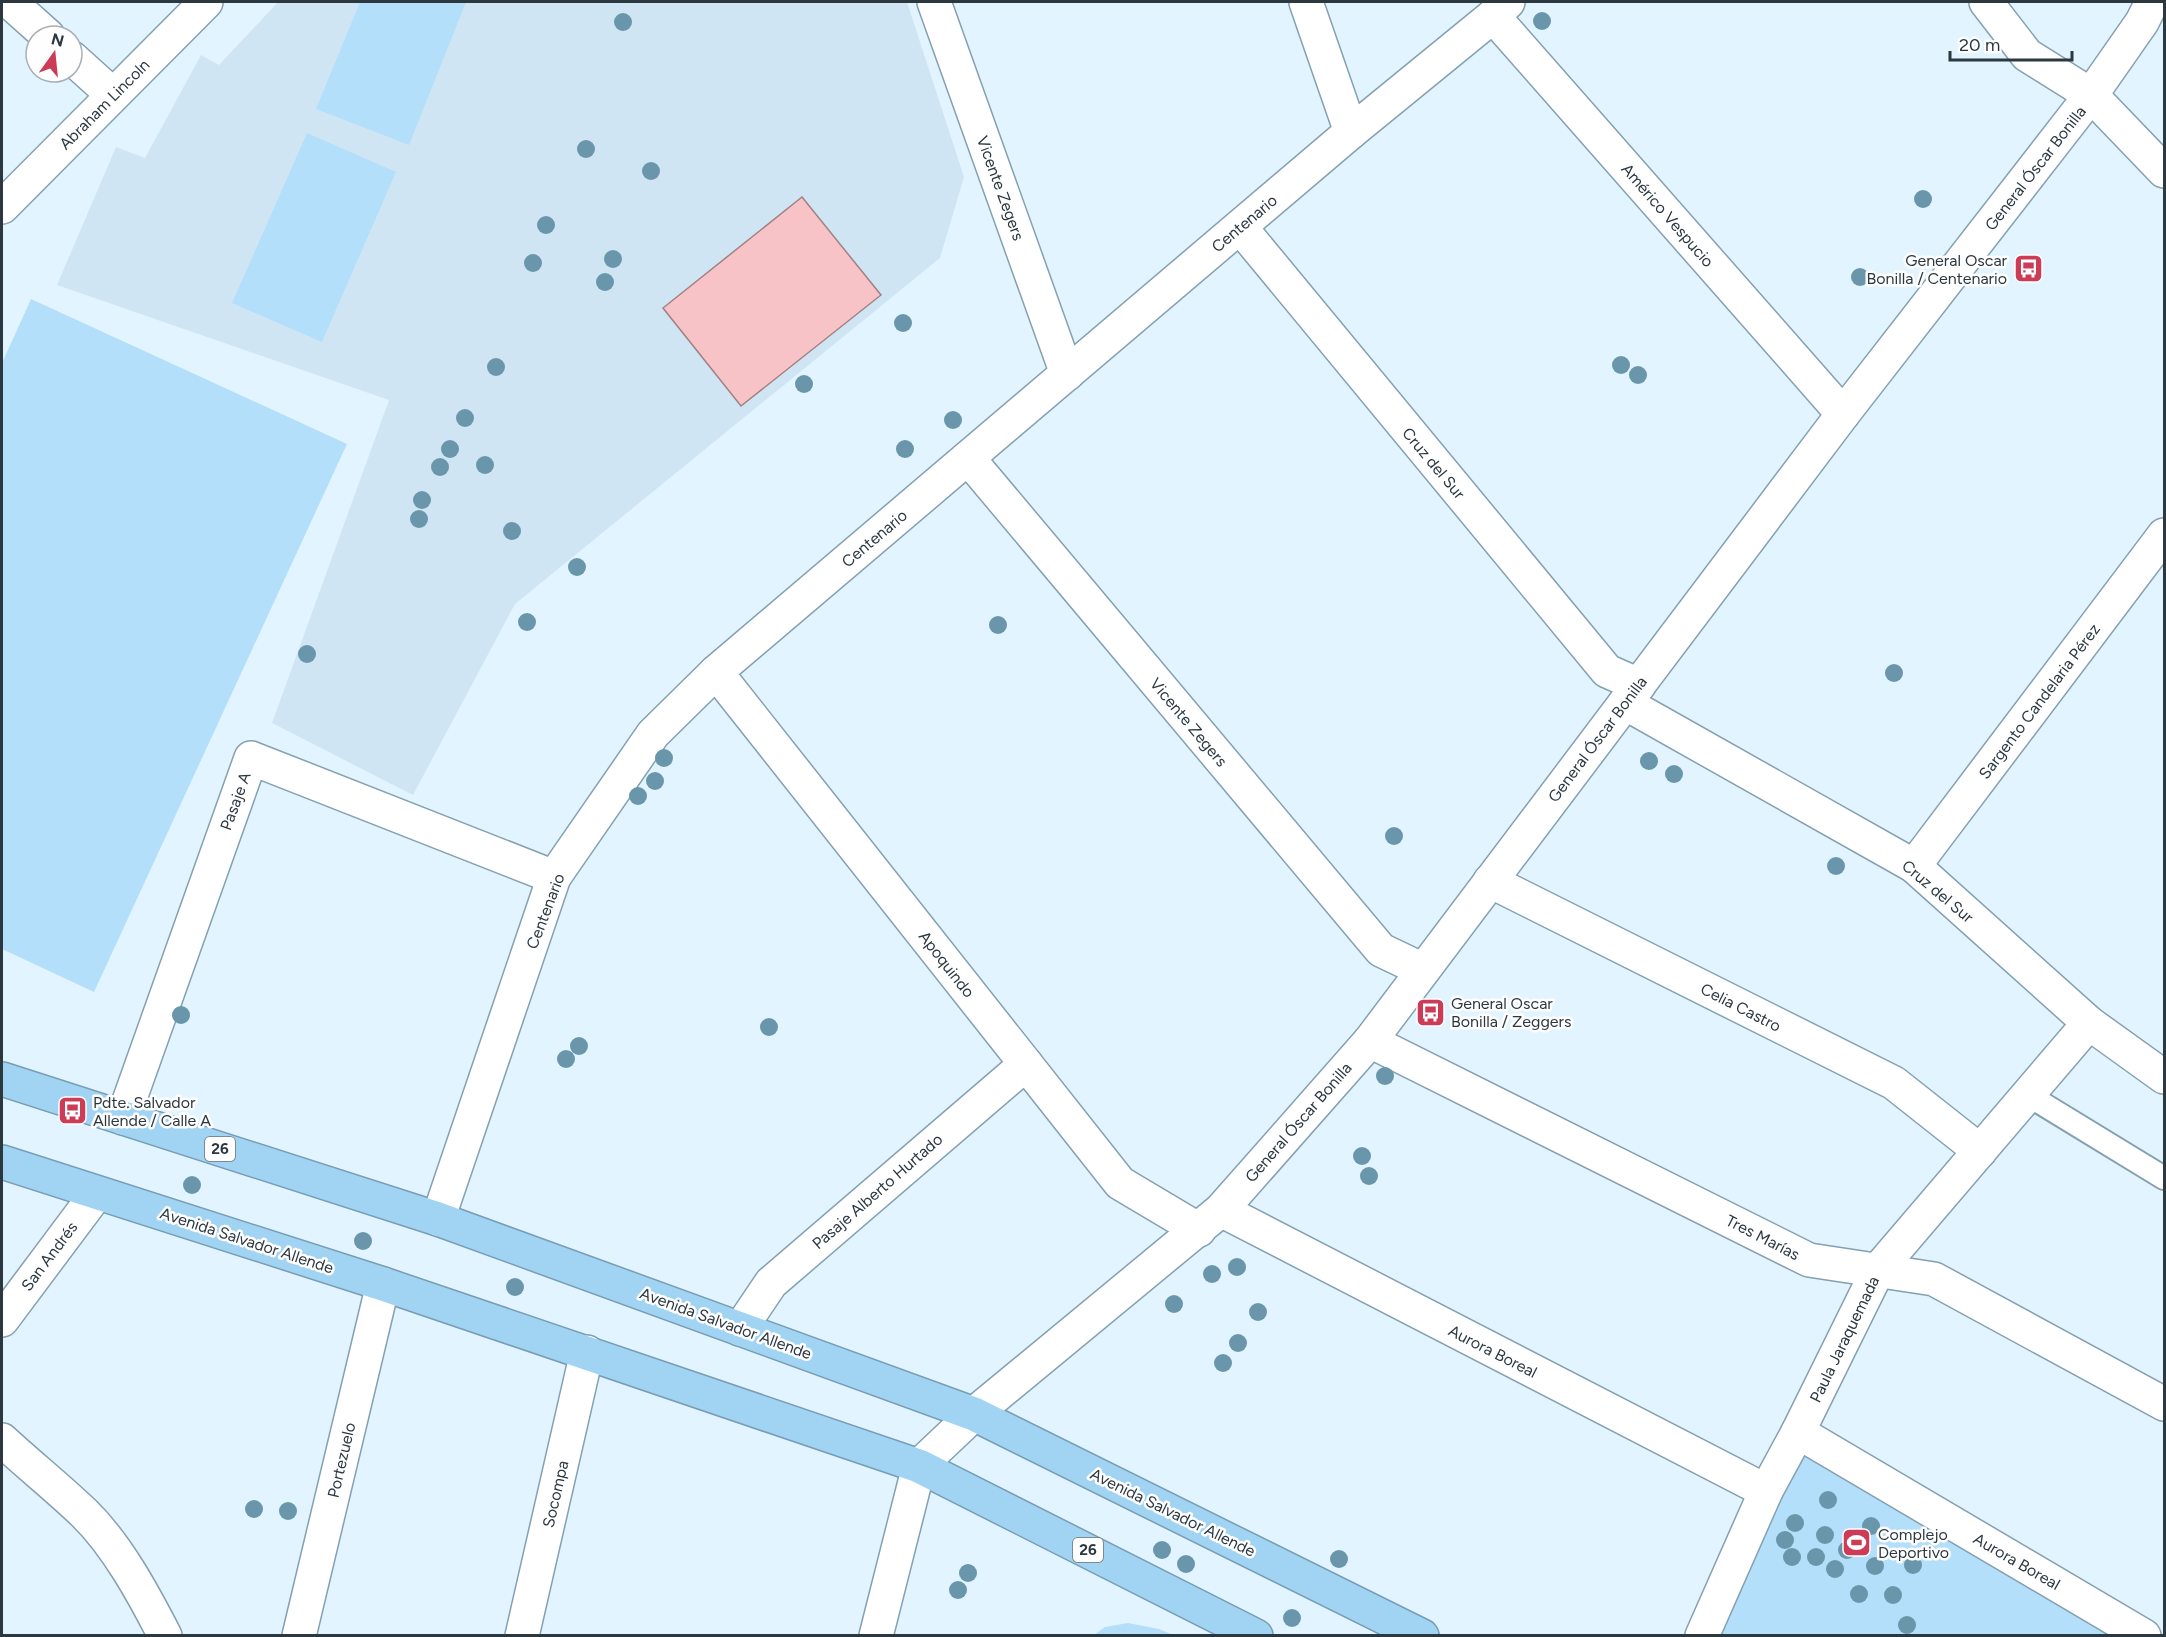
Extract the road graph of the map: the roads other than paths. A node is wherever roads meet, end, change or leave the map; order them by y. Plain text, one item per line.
1 (10, 2) edge
2 (206, 2) edge
3 (934, 2) edge
4 (1305, 2) edge
5 (1986, 2) edge
6 (2152, 2) edge
7 (1500, 9) edge
8 (35, 24) edge
9 (84, 69) edge
10 (113, 95) junction
11 (2091, 95) junction
12 (1351, 132) junction
13 (2164, 171) edge
14 (2, 207) edge
15 (1240, 227) junction
16 (1067, 374) junction
17 (1844, 414) junction
18 (968, 458) junction
19 (2164, 535) edge
20 (716, 672) junction
21 (1632, 694) junction
22 (1914, 866) junction
23 (554, 877) junction
24 (1490, 881) junction
25 (1423, 970) junction
26 (2089, 1023) junction
27 (1370, 1041) junction
28 (1026, 1064) junction
29 (2164, 1077) edge
30 (2, 1079) edge
31 (2028, 1095) junction
32 (123, 1118) junction
33 (1980, 1151) junction
34 (2, 1162) edge
35 (2164, 1178) edge
36 (97, 1192) junction
37 (438, 1219) junction
38 (1210, 1220) junction
39 (1878, 1270) junction
40 (383, 1284) junction
41 (2, 1320) edge
42 (740, 1329) junction
43 (587, 1352) junction
44 (2164, 1404) edge
45 (974, 1414) junction
46 (1798, 1432) junction
47 (2, 1440) edge
48 (919, 1466) junction
49 (1766, 1491) junction
50 (165, 1635) edge
51 (299, 1635) edge
52 (522, 1635) edge
53 (876, 1635) edge
54 (1256, 1635) edge
55 (1422, 1635) edge
56 (1702, 1635) edge
57 (2144, 1635) edge

1 - 8 street
2 - 10 street, Abraham Lincoln
3 - 16 street, Vicente Zegers
4 - 12 street
5 - 11 street
6 - 11 street, General Óscar Bonilla
7 - 12 street, Centenario
7 - 17 street, Américo Vespucio
9 - 10 street
10 - 14 street, Abraham Lincoln
11 - 13 street
11 - 17 street, General Óscar Bonilla
12 - 15 street, Centenario
15 - 16 street, Centenario
15 - 21 street, Cruz del Sur
16 - 18 street, Centenario
17 - 21 street, General Óscar Bonilla
18 - 20 street, Centenario
18 - 25 street, Vicente Zegers
19 - 22 street, Sargento Candelaria Pérez
20 - 23 street, Centenario
20 - 28 street, Apoquindo
21 - 22 street, Cruz del Sur
21 - 24 street, General Óscar Bonilla
22 - 26 street, Cruz del Sur
23 - 32 street, Pasaje A
23 - 37 street, Centenario
24 - 25 street, General Óscar Bonilla
24 - 33 street, Celia Castro
25 - 27 street, General Óscar Bonilla
26 - 29 street, Cruz del Sur
26 - 31 street, Paula Jaraquemada
27 - 38 street, General Óscar Bonilla
27 - 39 street, Tres Marías
28 - 38 street, Apoquindo
28 - 42 street, Pasaje Alberto Hurtado
30 - 32 highway, Avenida Salvador Allende / 26
31 - 33 street, Paula Jaraquemada
31 - 35 lane
32 - 37 highway, Avenida Salvador Allende / 26
33 - 39 street, Paula Jaraquemada
34 - 36 highway, Avenida Salvador Allende / 26
36 - 40 highway, Avenida Salvador Allende / 26
36 - 41 street, San Andrés
37 - 42 highway, Avenida Salvador Allende / 26
38 - 45 street, General Óscar Bonilla
38 - 49 street, Aurora Boreal
39 - 44 street, Tres Marías
39 - 46 street, Paula Jaraquemada
40 - 43 highway, Avenida Salvador Allende / 26
40 - 51 street, Portezuelo
42 - 45 highway, Avenida Salvador Allende / 26
43 - 48 highway, Avenida Salvador Allende / 26
43 - 52 street, Socompa
45 - 48 street, General Óscar Bonilla
45 - 55 highway, Avenida Salvador Allende / 26
46 - 49 street, Paula Jaraquemada
46 - 57 street, Aurora Boreal
47 - 50 street
48 - 53 street
48 - 54 highway, Avenida Salvador Allende / 26
49 - 56 street, Paula Jaraquemada

